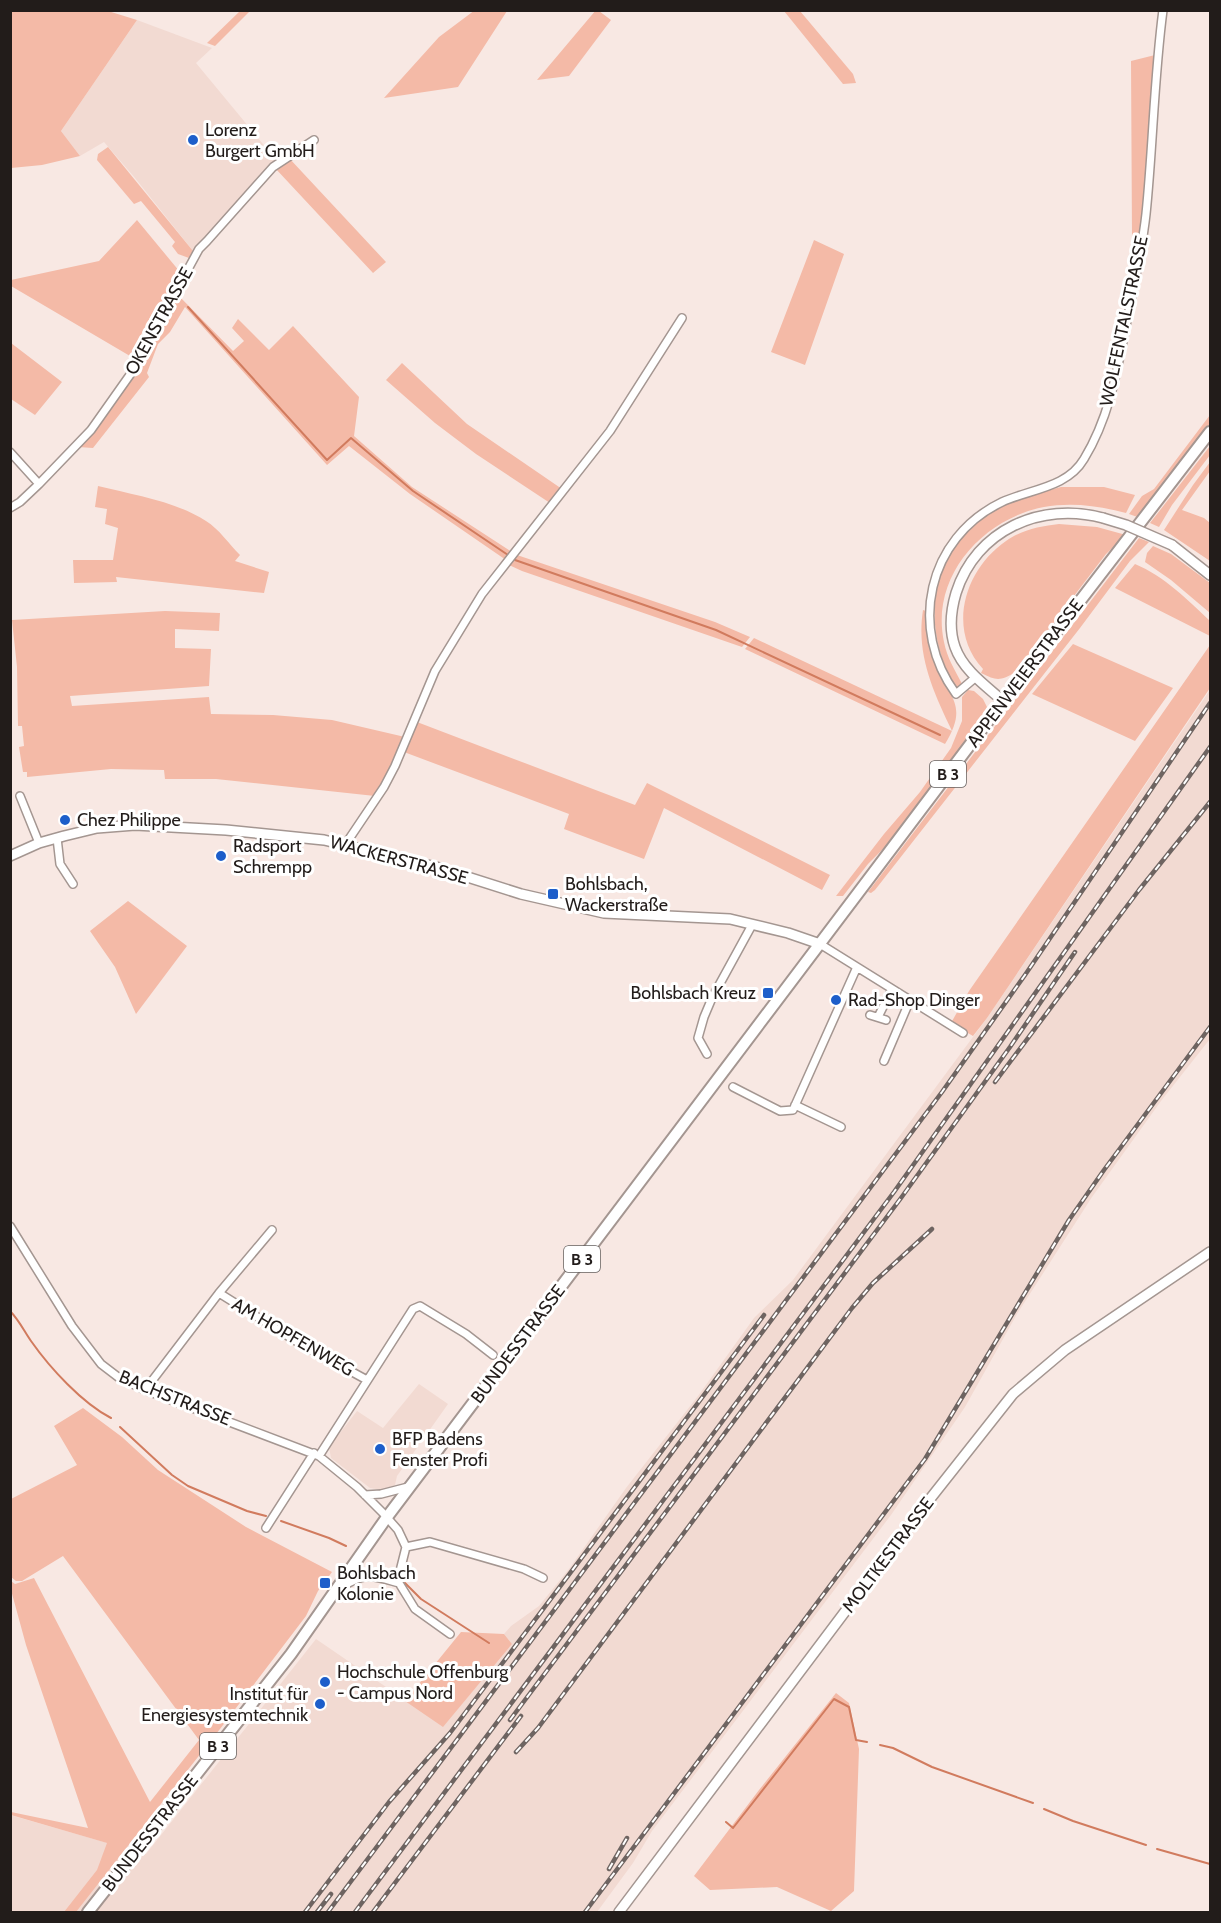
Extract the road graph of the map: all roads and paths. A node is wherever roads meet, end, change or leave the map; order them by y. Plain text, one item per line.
1 (1164, 10) edge
2 (314, 141) dead end
3 (682, 318) dead end
4 (1210, 432) edge
5 (10, 452) edge
6 (39, 484) junction
7 (10, 508) edge
8 (1210, 575) edge
9 (976, 677) junction
10 (1003, 701) junction
11 (20, 796) dead end
12 (57, 838) junction
13 (39, 843) junction
14 (345, 845) junction
15 (10, 856) edge
16 (73, 884) dead end
17 (752, 925) junction
18 (820, 944) junction
19 (857, 967) junction
20 (892, 989) junction
21 (910, 1000) junction
22 (886, 1020) dead end
23 (963, 1033) dead end
24 (707, 1054) dead end
25 (884, 1060) dead end
26 (733, 1087) dead end
27 (795, 1104) junction
28 (841, 1127) dead end
29 (10, 1226) edge
30 (272, 1230) dead end
31 (1210, 1252) edge
32 (219, 1293) junction
33 (493, 1355) dead end
34 (367, 1380) junction
35 (145, 1390) junction
36 (317, 1454) junction
37 (410, 1486) junction
38 (365, 1495) junction
39 (387, 1517) junction
40 (266, 1528) dead end
41 (406, 1547) junction
42 (543, 1578) dead end
43 (399, 1583) junction
44 (336, 1590) junction
45 (450, 1634) dead end
46 (88, 1912) edge
47 (619, 1912) edge

1 - 9 street, WOLFENTALSTRASSE
2 - 6 street, OKENSTRASSE
3 - 14 street
4 - 10 main road, APPENWEIERSTRASSE / B 3
5 - 6 street
6 - 7 street, OKENSTRASSE
8 - 9 street, bridge
9 - 10 street
10 - 18 main road, APPENWEIERSTRASSE / B 3
11 - 13 street
12 - 13 street, WACKERSTRASSE
12 - 14 street, WACKERSTRASSE
12 - 16 street
13 - 15 street, WACKERSTRASSE
14 - 17 street, WACKERSTRASSE
17 - 18 street, WACKERSTRASSE
17 - 24 street
18 - 19 street, WACKERSTRASSE
18 - 37 main road, BUNDESSTRASSE / B 3
19 - 20 street, WACKERSTRASSE
19 - 27 street
20 - 21 street, WACKERSTRASSE
20 - 22 street
21 - 23 street, WACKERSTRASSE
21 - 25 street
26 - 27 street
27 - 28 street
29 - 35 street, BACHSTRASSE
30 - 32 street
31 - 47 street, MOLTKESTRASSE
32 - 34 street, AM HOPFENWEG
32 - 35 street
33 - 34 street
34 - 36 street
35 - 36 street, BACHSTRASSE
36 - 38 street, BACHSTRASSE
36 - 40 street
37 - 38 street
37 - 39 main road, BUNDESSTRASSE / B 3
38 - 39 street, BACHSTRASSE
39 - 41 street, BACHSTRASSE
39 - 44 main road, BUNDESSTRASSE / B 3
41 - 42 street
41 - 43 street
43 - 44 street
43 - 45 street
44 - 46 main road, BUNDESSTRASSE / B 3

